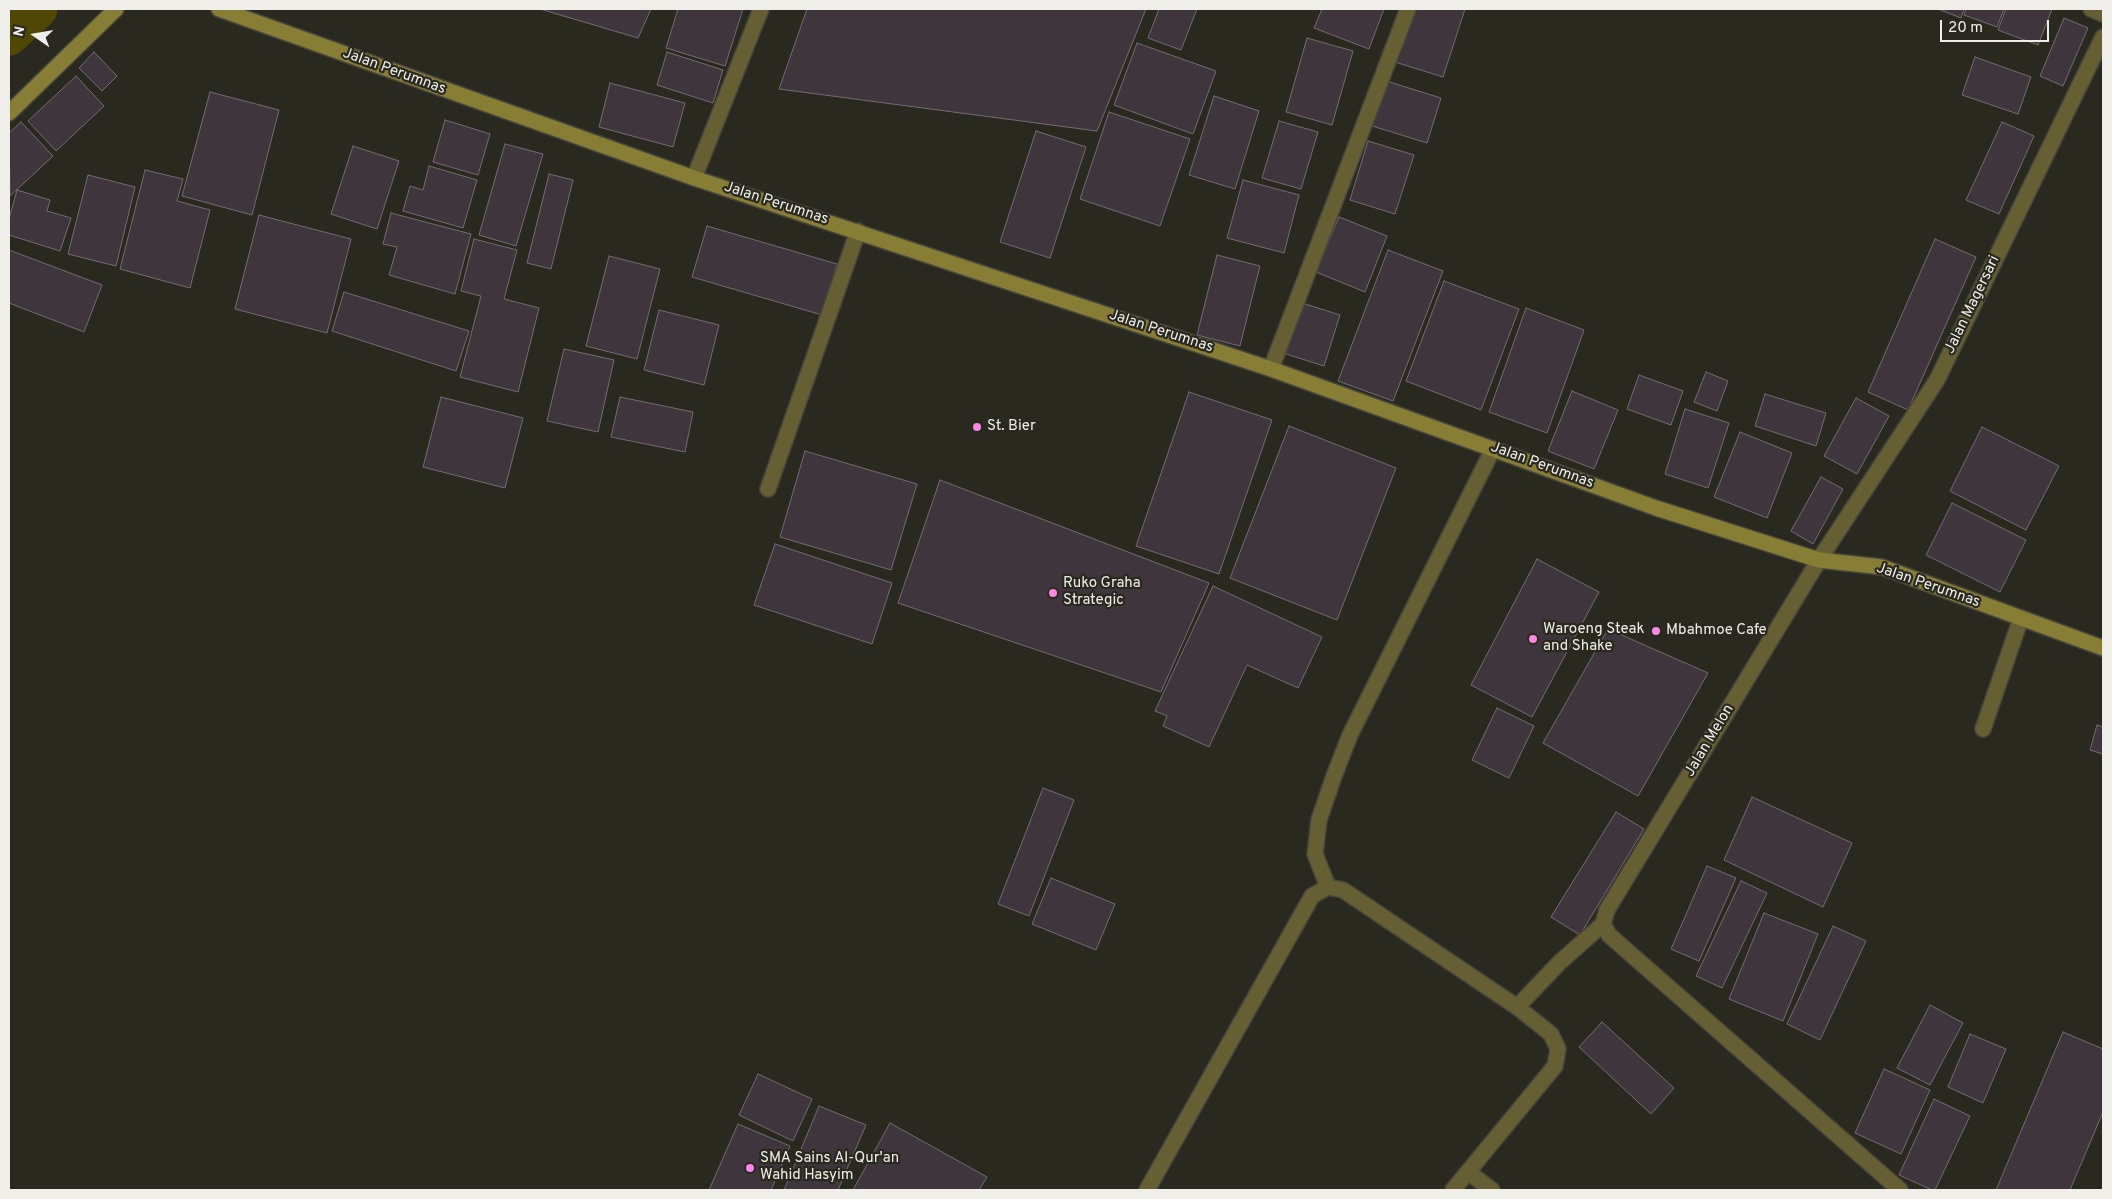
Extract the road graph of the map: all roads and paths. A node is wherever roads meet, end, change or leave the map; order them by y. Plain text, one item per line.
1 (116, 9) edge
2 (219, 9) edge
3 (761, 9) edge
4 (1408, 9) edge
5 (2091, 9) edge
6 (2103, 14) edge
7 (2103, 37) edge
8 (9, 114) edge
9 (694, 178) junction
10 (858, 231) junction
11 (1270, 369) junction
12 (1493, 449) junction
13 (768, 489) dead end
14 (1819, 560) junction
15 (2021, 618) junction
16 (2103, 648) edge
17 (1983, 729) dead end
18 (1328, 887) junction
19 (1603, 924) junction
20 (1517, 1007) junction
21 (1468, 1172) junction
22 (1148, 1190) edge
23 (1453, 1190) edge
24 (1492, 1190) edge
25 (1900, 1190) edge

1 - 8 street
2 - 9 street, Jalan Perumnas
3 - 9 street
4 - 11 street
5 - 6 street
7 - 14 street, Jalan Magersari
9 - 10 street, Jalan Perumnas
10 - 11 street, Jalan Perumnas
10 - 13 street
11 - 12 street, Jalan Perumnas
12 - 14 street, Jalan Perumnas
12 - 18 street
14 - 15 street, Jalan Perumnas
14 - 19 street, Jalan Melon
15 - 16 street, Jalan Perumnas
15 - 17 street
18 - 20 street
18 - 22 street
19 - 20 street
19 - 25 street
20 - 21 street
21 - 23 street
21 - 24 street

